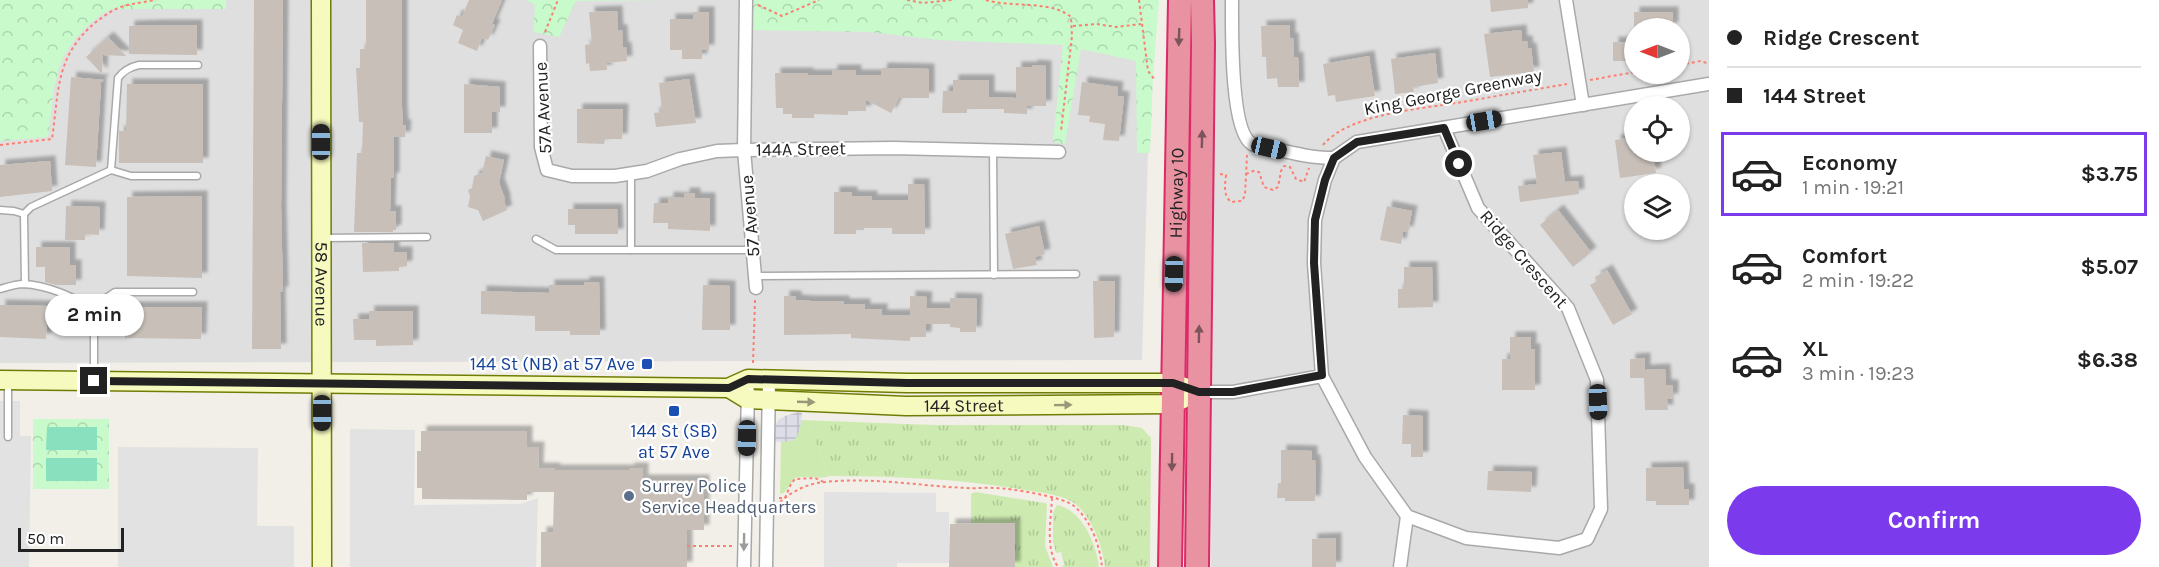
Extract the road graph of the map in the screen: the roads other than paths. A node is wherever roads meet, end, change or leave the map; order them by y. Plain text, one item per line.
1 (321, 0) edge
2 (1180, 0) edge
3 (1202, 0) edge
4 (1232, 0) edge
5 (1566, 0) edge
6 (750, 2) edge
7 (540, 46) dead end
8 (198, 65) dead end
9 (1709, 84) edge
10 (1583, 105) junction
11 (1444, 128) junction
12 (744, 150) junction
13 (993, 150) junction
14 (1059, 152) dead end
15 (1334, 158) junction
16 (111, 170) junction
17 (547, 170) joint
18 (631, 174) junction
19 (197, 176) dead end
20 (0, 210) edge
21 (24, 214) junction
22 (427, 237) dead end
23 (322, 238) junction
24 (536, 238) dead end
25 (631, 250) junction
26 (754, 250) junction
27 (1076, 274) dead end
28 (994, 275) junction
29 (755, 282) joint
30 (25, 284) junction
31 (0, 289) edge
32 (194, 292) dead end
33 (94, 310) junction
34 (751, 371) junction
35 (1322, 375) junction
36 (769, 379) junction
37 (4, 380) edge
38 (94, 381) junction
39 (322, 383) junction
40 (729, 388) junction
41 (1199, 392) junction
42 (1173, 393) junction
43 (747, 399) junction
44 (768, 400) junction
45 (8, 437) dead end
46 (1407, 516) junction
47 (322, 567) edge
48 (744, 567) edge
49 (766, 567) edge
50 (1170, 567) edge
51 (1197, 567) edge
52 (1400, 567) edge

1 - 23 main road, 58 Avenue
2 -> 42 highway, Highway 10
41 -> 3 highway, Highway 10
4 - 15 street
5 - 10 street
6 - 12 street, 57 Avenue
7 - 17 street, 57A Avenue
8 - 16 lane
9 - 10 street
10 - 11 street
11 - 15 street
11 - 46 street, Ridge Crescent
12 - 13 street, 144A Street
12 - 18 street, 144A Street
12 - 26 street, 57 Avenue
13 - 14 street, 144A Street
13 - 28 lane
15 - 35 street
16 - 19 lane
16 - 21 lane
17 - 18 street, 144A Street
18 - 25 lane
20 - 21 lane
21 - 30 lane
22 - 23 lane
23 - 39 main road, 58 Avenue
24 - 25 lane
25 - 26 lane
26 - 29 street, 57 Avenue
27 - 28 lane
28 - 29 lane
30 - 31 lane
30 - 33 lane
32 - 33 lane
33 - 38 lane
34 - 36 main road, 144 Street
34 - 40 main road, 144 Street
34 - 43 street
35 - 41 street, 144 Street
35 - 46 street
36 - 42 main road, 144 Street
36 - 44 street
37 - 38 main road, 144 Street
37 - 45 lane
38 - 39 main road, 144 Street
39 - 40 main road, 144 Street
39 - 47 main road, 58 Avenue
40 - 43 main road, 144 Street
41 - 42 main road, 144 Street
41 - 51 highway, Highway 10
44 -> 42 main road, 144 Street
42 -> 50 highway, Highway 10
43 - 44 main road, 144 Street
43 -> 48 street
44 - 49 street
46 - 52 street

